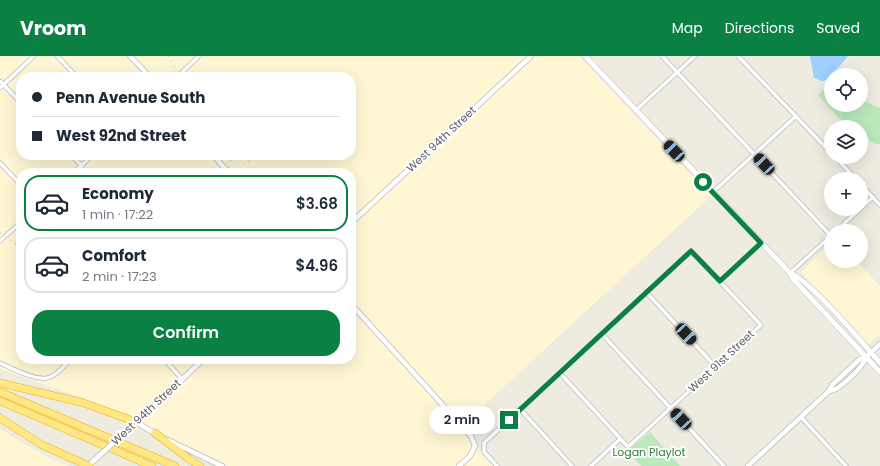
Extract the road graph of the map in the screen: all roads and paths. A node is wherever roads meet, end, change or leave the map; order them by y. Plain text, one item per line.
1 (34, 56) edge
2 (57, 56) edge
3 (130, 56) edge
4 (200, 56) edge
5 (531, 56) edge
6 (585, 56) edge
7 (662, 56) edge
8 (695, 56) edge
9 (738, 56) edge
10 (17, 72) edge
11 (72, 72) edge
12 (145, 72) edge
13 (182, 72) edge
14 (677, 72) junction
15 (16, 73) edge
16 (0, 81) edge
17 (4, 84) junction
18 (0, 88) edge
19 (16, 97) edge
20 (636, 110) junction
21 (795, 117) junction
22 (824, 146) edge
23 (754, 154) junction
24 (76, 160) edge
25 (88, 160) edge
26 (218, 160) edge
27 (0, 163) edge
28 (842, 164) edge
29 (82, 166) junction
30 (80, 168) edge
31 (225, 168) edge
32 (849, 172) edge
33 (16, 180) edge
34 (713, 192) junction
35 (868, 192) edge
36 (873, 197) junction
37 (868, 202) edge
38 (880, 205) edge
39 (853, 216) edge
40 (356, 218) edge
41 (844, 224) edge
42 (16, 227) edge
43 (824, 229) edge
44 (0, 241) edge
45 (824, 242) edge
46 (761, 243) junction
47 (790, 273) junction
48 (720, 281) junction
49 (646, 292) junction
50 (356, 310) edge
51 (602, 334) junction
52 (880, 344) edge
53 (871, 352) junction
54 (866, 357) junction
55 (0, 363) edge
56 (880, 363) edge
57 (66, 364) edge
58 (168, 364) edge
59 (198, 364) edge
60 (715, 366) junction
61 (880, 372) edge
62 (560, 373) junction
63 (182, 379) junction
64 (0, 383) edge
65 (0, 392) edge
66 (0, 402) edge
67 (670, 408) junction
68 (520, 409) junction
69 (801, 417) junction
70 (0, 418) edge
71 (136, 422) junction
72 (155, 433) junction
73 (620, 439) junction
74 (71, 458) junction
75 (595, 462) junction
76 (752, 465) edge
77 (74, 466) edge
78 (89, 466) edge
79 (152, 466) edge
80 (175, 466) edge
81 (200, 466) edge
82 (222, 466) edge
83 (459, 466) edge
84 (497, 466) edge
85 (572, 466) edge
86 (591, 466) edge
87 (598, 466) edge
88 (724, 466) edge
89 (846, 466) edge

1 - 10 street
2 - 11 street
3 - 12 street
4 - 13 street
5 - 40 street, West 94th Street
6 - 20 main road
7 - 14 street
8 - 14 street
9 - 21 street
14 - 20 street
14 - 23 street
15 - 17 street
16 - 17 street
17 - 18 street
17 - 19 street
20 - 34 main road
21 - 22 street
21 - 23 street
23 - 34 street
23 - 43 street
24 - 29 street
25 - 29 street
26 - 31 street
27 - 33 street
28 - 32 street
29 - 30 street
34 - 46 main road
35 - 36 street
36 - 37 street
36 - 38 street
39 - 41 street
42 - 44 street
45 - 47 street
46 - 47 main road
46 - 48 street
47 - 53 main road
47 - 54 main road
48 - 49 street
48 - 60 street, West 91st Street
49 - 51 street
49 - 60 street
50 - 83 street
51 - 62 street
51 - 67 street
52 - 53 street
53 - 54 street
53 - 56 main road
54 - 61 main road
54 - 69 street
55 - 57 street
58 - 63 street
59 - 63 street, West 94th Street
60 - 67 street, West 91st Street
62 - 68 street
62 - 73 street
63 - 71 street, West 94th Street
64 - 71 highway
65 - 80 highway
66 - 79 highway
67 - 73 street, West 91st Street
67 - 88 street
68 - 84 street
68 - 85 street
69 - 76 street
69 - 89 street
70 - 74 highway
71 - 72 street
71 - 78 street, West 94th Street, bridge
72 - 81 highway
72 - 82 street
73 - 75 street
74 - 77 highway
74 - 78 highway
75 - 86 street
75 - 87 street

